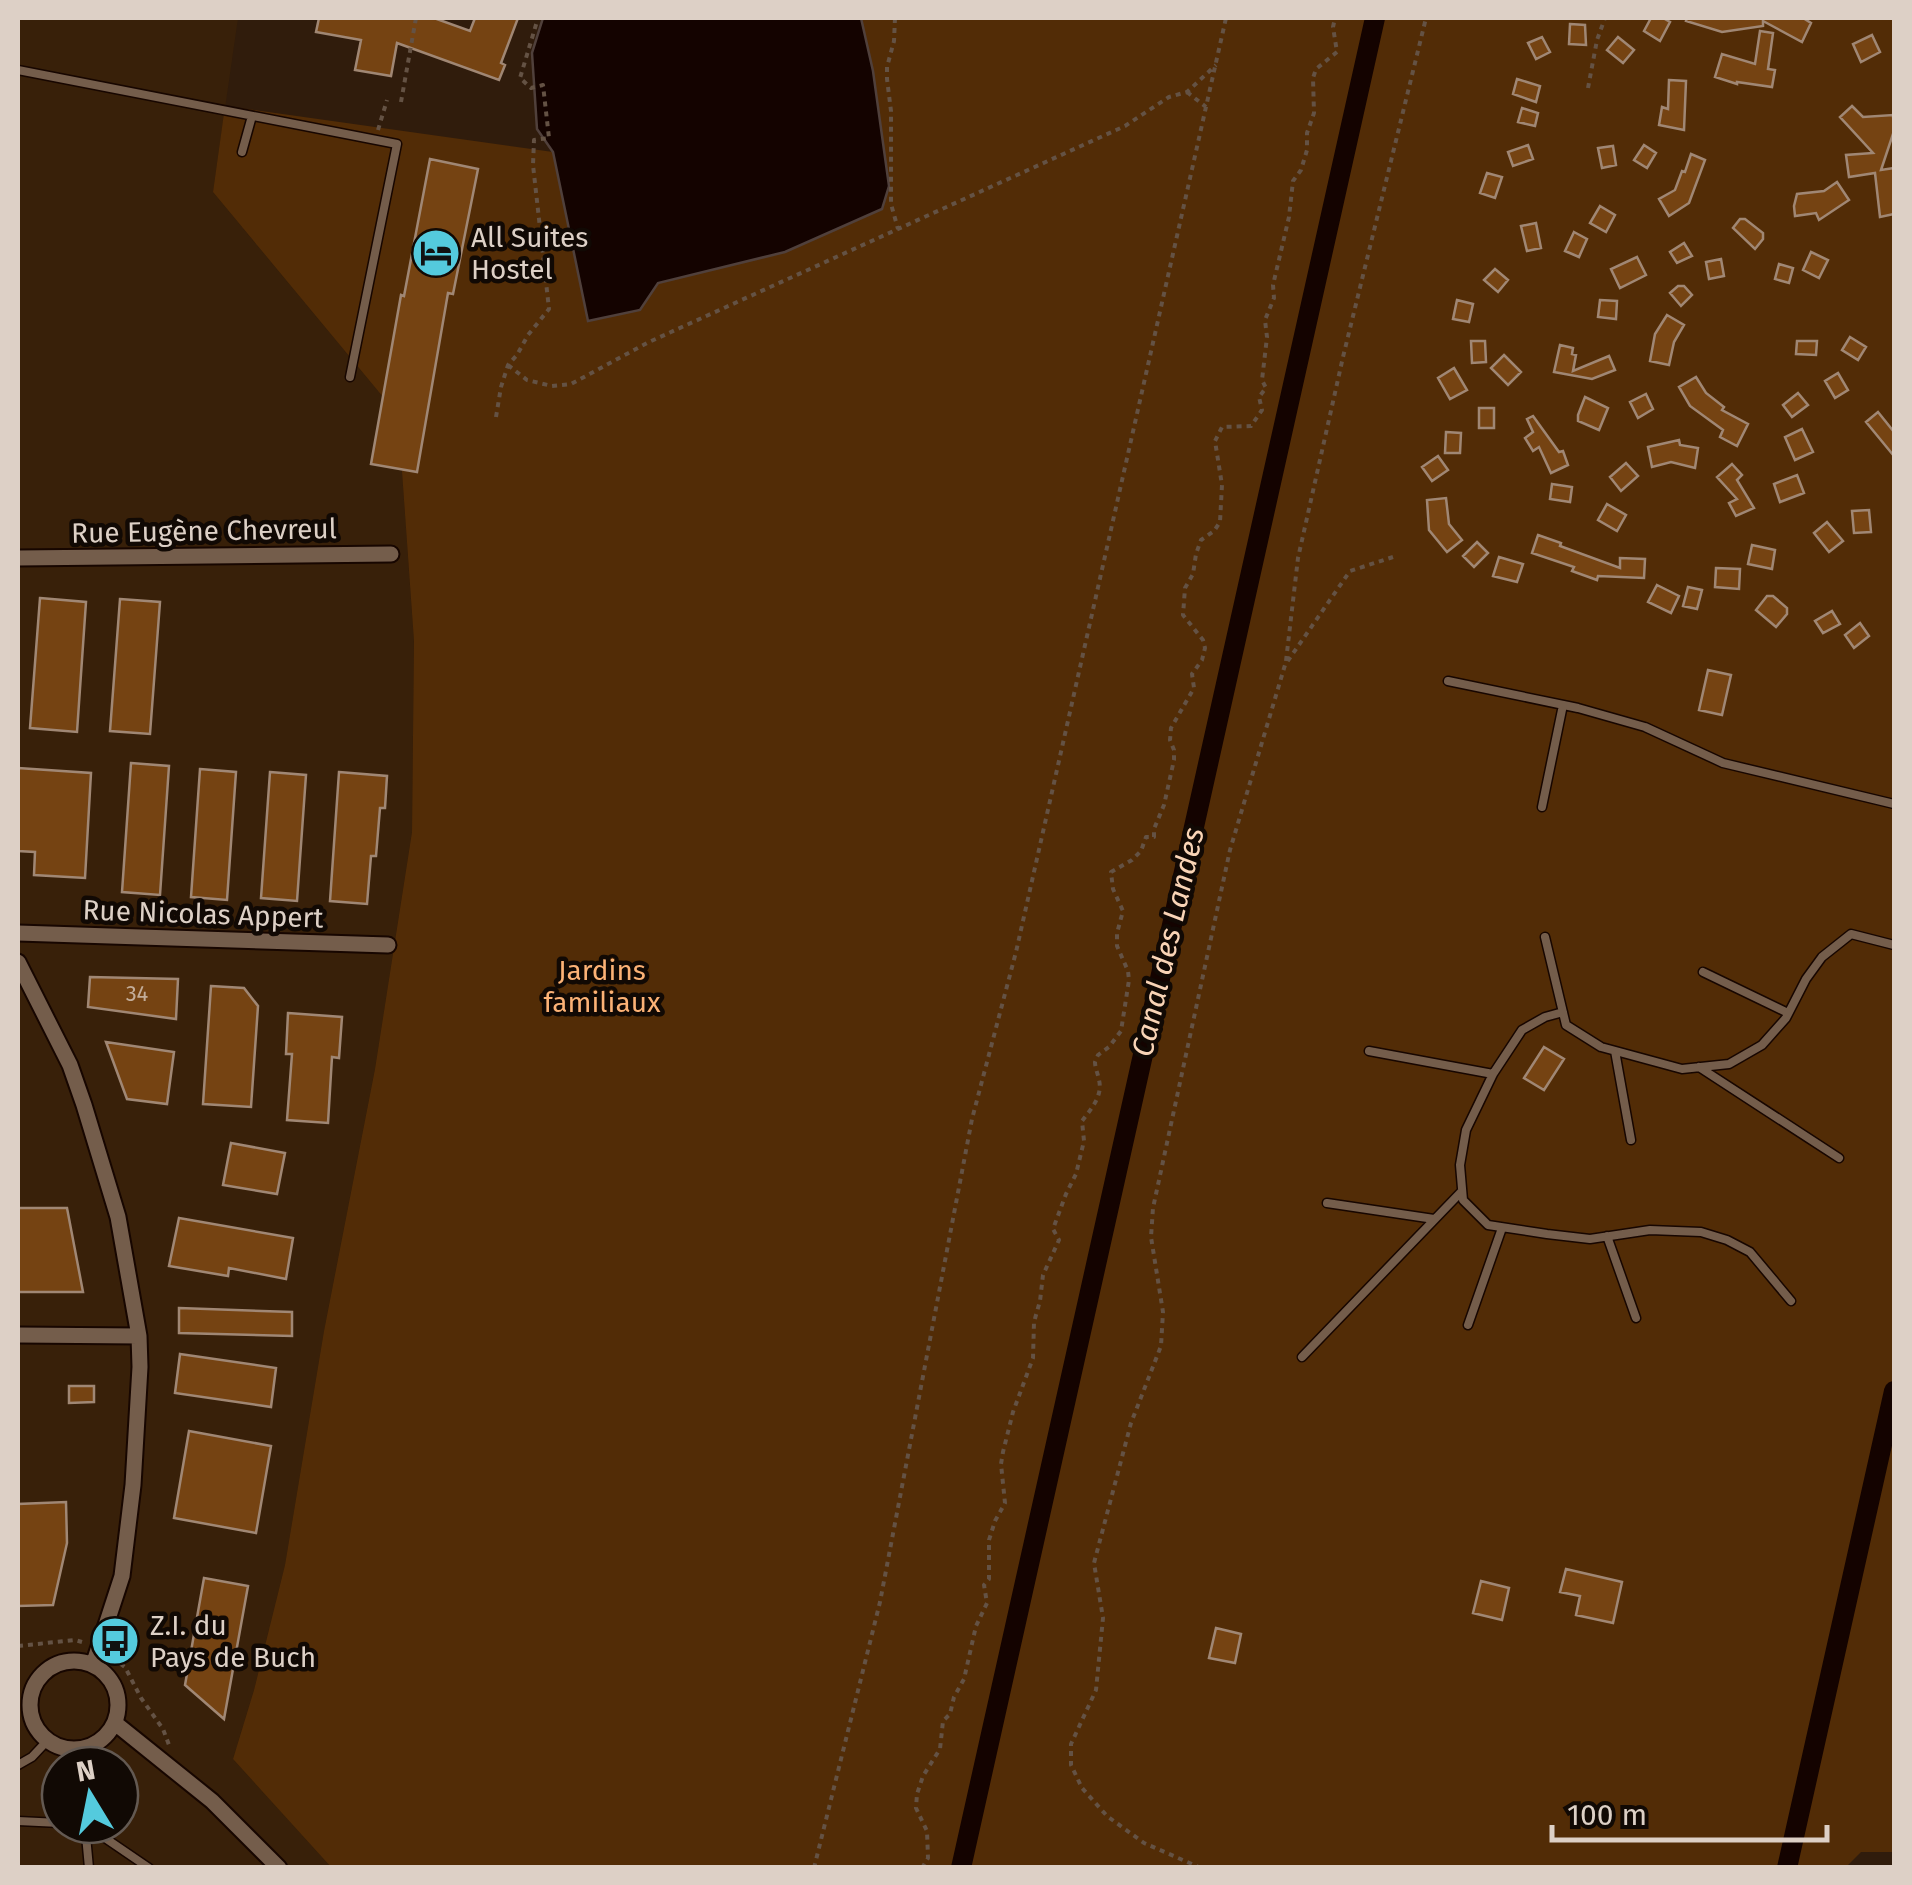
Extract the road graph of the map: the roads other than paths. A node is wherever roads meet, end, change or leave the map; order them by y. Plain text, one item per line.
1 (18, 70) edge
2 (252, 116) junction
3 (242, 152) dead end
4 (350, 378) dead end
5 (391, 554) dead end
6 (18, 558) edge
7 (1448, 680) dead end
8 (1564, 705) junction
9 (1894, 804) edge
10 (1542, 807) dead end
11 (18, 933) edge
12 (1545, 937) dead end
13 (388, 945) dead end
14 (1894, 945) edge
15 (18, 962) edge
16 (1702, 972) dead end
17 (1562, 1012) junction
18 (1788, 1013) junction
19 (1369, 1051) dead end
20 (1615, 1051) junction
21 (1699, 1067) junction
22 (1494, 1074) junction
23 (1631, 1140) dead end
24 (1839, 1158) dead end
25 (1462, 1191) junction
26 (1326, 1202) dead end
27 (1434, 1219) junction
28 (1502, 1228) junction
29 (1607, 1236) junction
30 (1791, 1302) dead end
31 (1636, 1318) dead end
32 (1468, 1325) dead end
33 (18, 1336) edge
34 (139, 1336) junction
35 (1302, 1358) dead end
36 (94, 1665) junction
37 (24, 1688) edge
38 (115, 1722) junction
39 (47, 1741) junction
40 (18, 1765) edge
41 (115, 1845) edge
42 (149, 1868) edge
43 (278, 1868) edge

1 - 2 lane
2 - 3 lane
2 - 4 lane
5 - 6 street, Rue Eugène Chevreul
7 - 8 lane
8 - 9 lane
8 - 10 lane
11 - 13 street, Rue Nicolas Appert
12 - 17 lane
14 - 18 lane
15 - 34 street
16 - 18 lane
17 - 20 lane
17 - 22 lane
18 - 21 lane
19 - 22 lane
20 - 21 lane
20 - 23 lane
21 - 24 lane
22 - 25 lane
25 - 27 lane
25 - 28 lane
26 - 27 lane
27 - 35 lane
28 - 29 lane
28 - 32 lane
29 - 30 lane
29 - 31 lane
33 - 34 street
34 - 36 street
36 - 37 street
36 - 38 street
37 - 39 street
38 - 39 street
38 - 43 street
39 - 40 lane
41 - 42 lane

